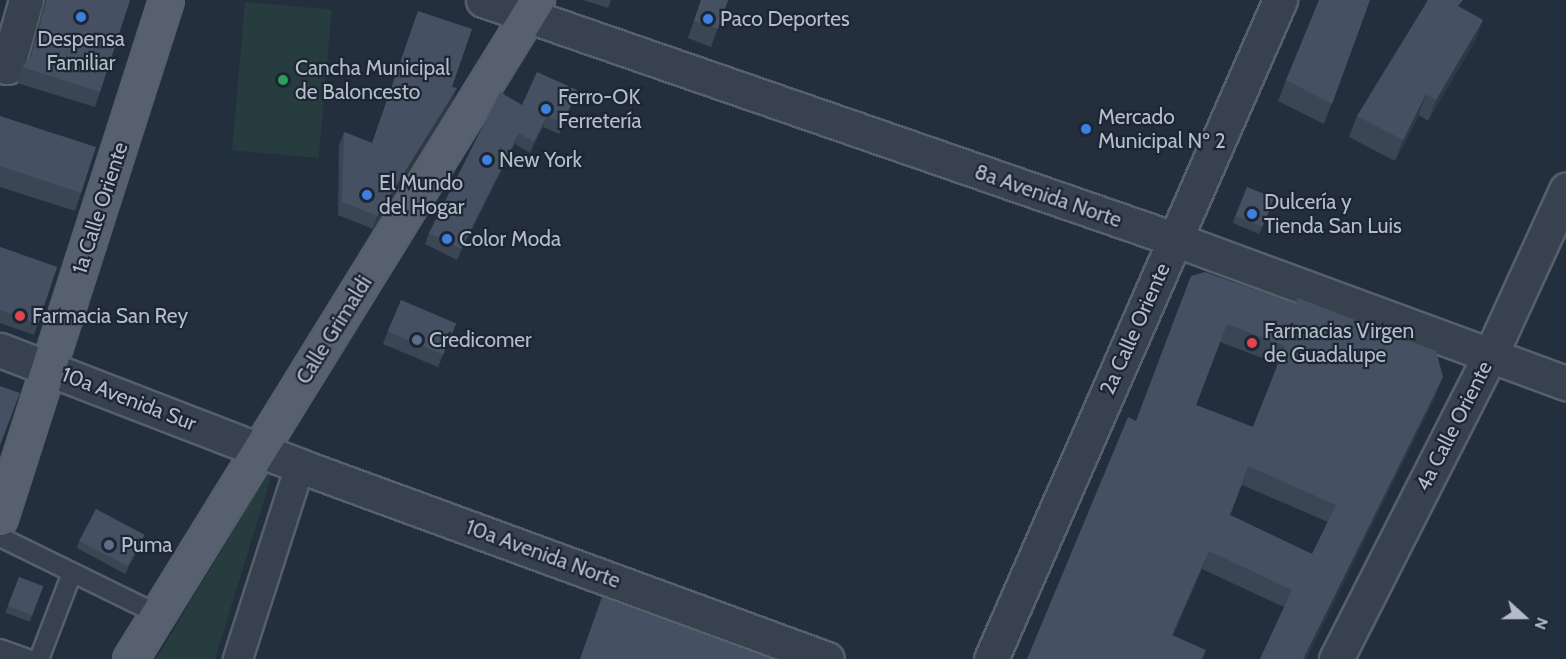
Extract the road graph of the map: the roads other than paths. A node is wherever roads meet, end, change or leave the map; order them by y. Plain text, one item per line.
1 (26, 0) edge
2 (166, 0) edge
3 (483, 0) edge
4 (1280, 0) edge
5 (533, 7) edge
6 (3, 66) edge
7 (1566, 190) edge
8 (1174, 239) junction
9 (0, 350) edge
10 (1490, 356) junction
11 (49, 368) junction
12 (1566, 383) edge
13 (258, 449) junction
14 (300, 466) junction
15 (0, 518) edge
16 (0, 537) edge
17 (72, 573) junction
18 (158, 614) junction
19 (0, 649) edge
20 (28, 659) edge
21 (39, 659) edge
22 (130, 659) edge
23 (238, 659) edge
24 (827, 659) edge
25 (991, 659) edge
26 (1336, 659) edge

1 - 6 street
2 - 11 main road, 1a Calle Oriente
3 - 5 street, 8a Avenida Norte
4 - 8 street, 2a Calle Oriente
5 - 8 street, 8a Avenida Norte
5 - 13 main road, Calle Grimaldi
7 - 10 street, 4a Calle Oriente
8 - 10 street, 8a Avenida Norte
8 - 25 street, 2a Calle Oriente
9 - 11 street, 10a Avenida Sur
10 - 12 street, 8a Avenida Norte
10 - 26 street, 4a Calle Oriente
11 - 13 street, 10a Avenida Sur
11 - 15 main road, 1a Calle Oriente
13 - 14 street, 10a Avenida Norte
13 - 18 main road, Calle Grimaldi
14 - 23 street
14 - 24 street, 10a Avenida Norte
16 - 17 lane
17 - 18 lane
17 - 21 lane
18 - 22 main road, Calle Grimaldi
19 - 20 lane

